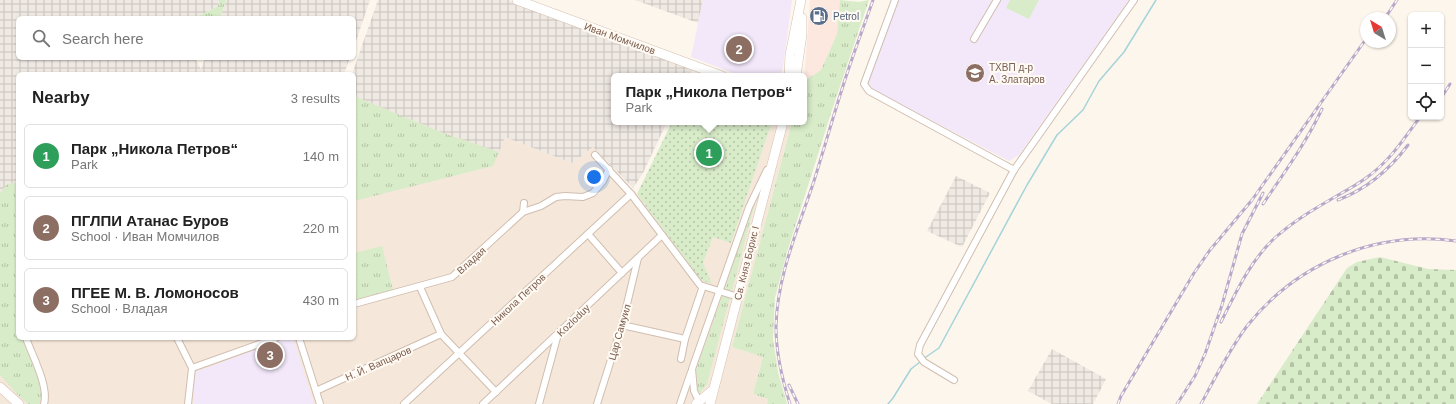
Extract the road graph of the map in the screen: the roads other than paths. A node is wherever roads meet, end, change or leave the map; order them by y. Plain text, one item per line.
1 (517, 0) edge
2 (895, 0) edge
3 (997, 0) edge
4 (1134, 0) edge
5 (801, 1) edge
6 (974, 39) dead end
7 (790, 55) junction
8 (714, 73) edge
9 (785, 73) edge
10 (789, 73) edge
11 (796, 73) edge
12 (782, 125) edge
13 (594, 155) dead end
14 (772, 160) junction
15 (609, 169) junction
16 (1014, 170) junction
17 (631, 194) junction
18 (524, 203) dead end
19 (522, 212) junction
20 (588, 234) junction
21 (662, 235) junction
22 (638, 258) junction
23 (622, 273) junction
24 (420, 286) junction
25 (703, 286) junction
26 (719, 291) junction
27 (738, 297) junction
28 (356, 303) edge
29 (622, 325) junction
30 (441, 334) junction
31 (558, 334) junction
32 (686, 339) junction
33 (27, 340) edge
34 (179, 340) edge
35 (270, 340) edge
36 (300, 340) edge
37 (459, 354) junction
38 (681, 359) dead end
39 (192, 368) junction
40 (692, 369) junction
41 (954, 380) dead end
42 (0, 386) edge
43 (713, 390) junction
44 (316, 391) junction
45 (496, 392) junction
46 (698, 402) edge
47 (20, 404) edge
48 (44, 404) edge
49 (188, 404) edge
50 (320, 404) edge
51 (404, 404) edge
52 (483, 404) edge
53 (539, 404) edge
54 (597, 404) edge
55 (680, 404) edge
56 (710, 404) edge

1 - 8 street, Иван Момчилов
2 - 16 street
3 - 6 street
4 - 16 street
5 - 7 street
5 - 11 street
7 - 9 street
7 - 10 street
12 - 14 street, Св. Княз Борис I
13 - 15 street
14 - 26 street
14 - 27 street, Св. Княз Борис I
15 - 17 street
15 - 19 street
16 - 41 street
17 - 20 street, Никола Петров
17 - 21 street
18 - 19 street
19 - 24 street, Владая
20 - 23 street
20 - 37 street, Никола Петров
21 - 22 street, Kozloduy
21 - 25 street
22 - 23 street, Kozloduy
22 - 29 street, Цар Самуил
23 - 31 street, Kozloduy
24 - 28 street, Владая
24 - 30 street
25 - 26 street
25 - 32 street
26 - 27 street
26 - 40 street
27 - 43 street, Св. Княз Борис I
29 - 32 street
29 - 54 street, Цар Самуил
30 - 37 street
30 - 44 street, Н. Й. Вапцаров
31 - 45 street, Kozloduy
31 - 53 street
32 - 38 street
33 - 48 street
34 - 39 street
35 - 39 street
36 - 44 street
37 - 45 street
37 - 51 street, Никола Петров
39 - 49 street
40 - 46 street
40 - 55 street
42 - 47 street
43 - 46 street
43 - 56 street, Св. Княз Борис I
44 - 50 street
45 - 52 street, Kozloduy

